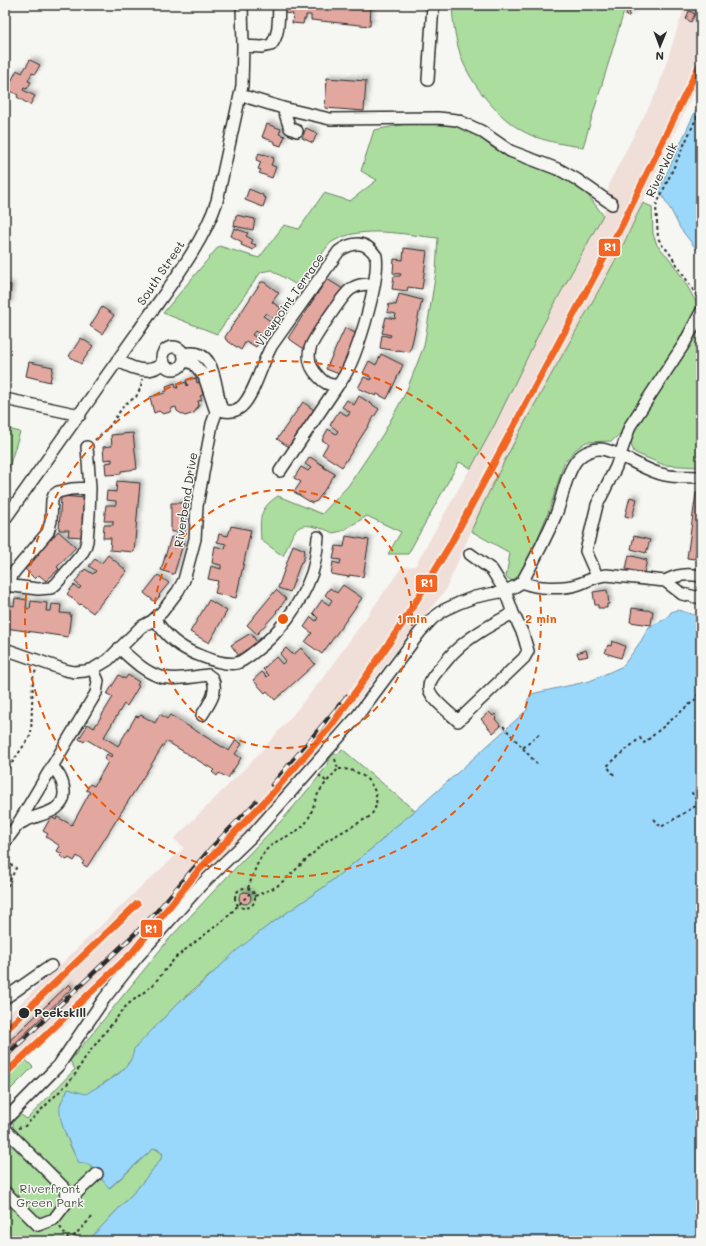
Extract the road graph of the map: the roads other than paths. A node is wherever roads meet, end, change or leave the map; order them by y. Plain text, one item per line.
1 (242, 5) edge
2 (279, 5) edge
3 (433, 5) edge
4 (243, 46) junction
5 (428, 80) dead end
6 (240, 95) junction
7 (283, 108) junction
8 (297, 131) dead end
9 (612, 204) dead end
10 (374, 284) junction
11 (701, 312) edge
12 (184, 357) junction
13 (118, 360) junction
14 (164, 362) junction
15 (338, 385) junction
16 (5, 400) edge
17 (218, 410) junction
18 (80, 415) junction
19 (87, 448) road end
20 (620, 455) junction
21 (280, 471) dead end
22 (701, 477) edge
23 (90, 488) junction
24 (5, 519) edge
25 (318, 537) dead end
26 (470, 554) dead end
27 (596, 576) junction
28 (701, 576) edge
29 (665, 581) junction
30 (522, 582) junction
31 (8, 585) edge
32 (504, 591) junction
33 (701, 598) edge
34 (513, 613) junction
35 (155, 619) junction
36 (120, 648) junction
37 (5, 649) edge
38 (93, 669) junction
39 (202, 715) dead end
40 (52, 766) junction
41 (16, 827) junction
42 (5, 842) edge
43 (51, 966) dead end
44 (5, 998) edge
45 (5, 1120) edge
46 (5, 1129) edge
47 (97, 1174) dead end
48 (5, 1192) edge
49 (67, 1202) junction

1 - 4 street, South Street
2 - 4 street
3 - 5 street
4 - 6 street, South Street
6 - 7 street
6 - 13 street, South Street
7 - 8 street
7 - 9 street
10 - 15 street, Viewpoint Terrace
10 - 15 street
10 - 17 street, Viewpoint Terrace
11 - 20 street
12 - 14 street
12 - 14 street
12 - 17 street
13 - 14 street
13 - 18 street, South Street
15 - 21 street, Viewpoint Terrace
16 - 18 street
17 - 35 street, Riverbend Drive
18 - 24 street, South Street
19 - 23 street
20 - 22 street
20 - 27 street
20 - 30 street
23 - 31 street
23 - 31 street
25 - 35 street
26 - 32 street
27 - 29 street
27 - 30 street
28 - 29 street
29 - 33 street
30 - 32 street
32 - 34 street
32 - 45 street
34 - 34 street
35 - 36 street, Riverbend Drive
36 - 38 street, Riverbend Drive
36 - 39 street
37 - 38 street, Riverbend Drive
38 - 40 street
40 - 41 street
40 - 41 street
41 - 42 street
43 - 44 street
46 - 49 street
47 - 49 street
48 - 49 street

